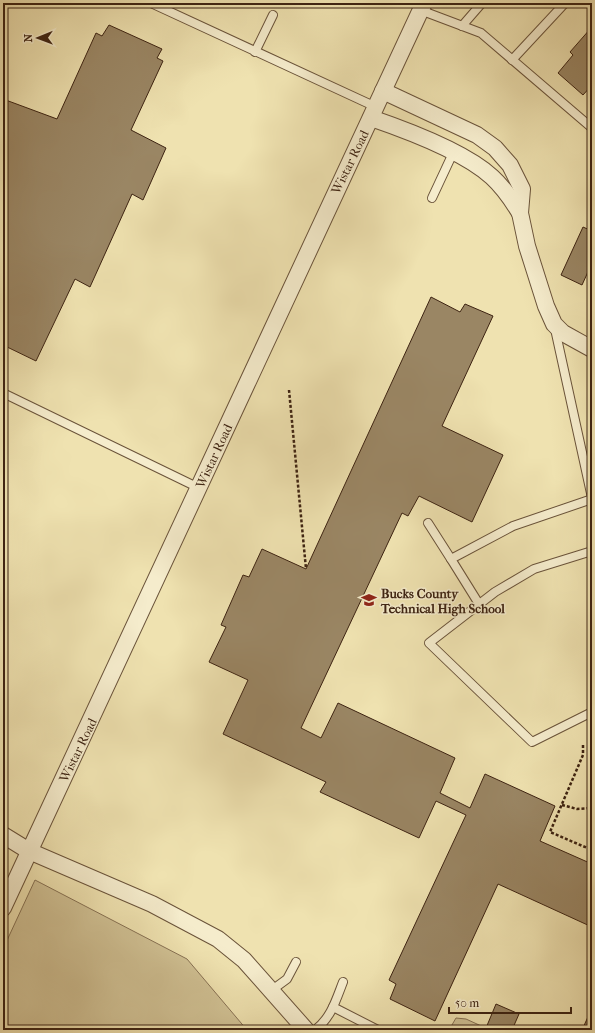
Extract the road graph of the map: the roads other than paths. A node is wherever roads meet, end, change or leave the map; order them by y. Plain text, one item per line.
1 (151, 3) edge
2 (482, 3) edge
3 (564, 3) edge
4 (422, 7) edge
5 (273, 15) dead end
6 (462, 26) junction
7 (255, 52) junction
8 (512, 60) junction
9 (383, 91) junction
10 (373, 112) junction
11 (592, 128) edge
12 (453, 153) junction
13 (432, 198) dead end
14 (520, 213) junction
15 (554, 324) junction
16 (592, 349) edge
17 (3, 393) edge
18 (199, 488) junction
19 (592, 499) edge
20 (428, 523) dead end
21 (592, 551) edge
22 (451, 559) junction
23 (479, 604) junction
24 (592, 712) edge
25 (3, 835) edge
26 (29, 851) junction
27 (3, 908) edge
28 (296, 962) dead end
29 (343, 982) dead end
30 (272, 990) junction
31 (333, 1007) junction
32 (306, 1030) edge
33 (315, 1030) edge
34 (378, 1030) edge

1 - 7 lane
2 - 6 lane
3 - 8 lane
4 - 6 lane
4 - 9 street, Wistar Road
5 - 7 lane
6 - 8 lane
7 - 10 lane
8 - 11 lane
9 - 10 street, Wistar Road
9 - 14 street
10 - 12 street
10 - 18 street, Wistar Road
12 - 13 lane
12 - 14 street
14 - 15 street
15 - 16 street
15 - 19 lane
17 - 18 lane
18 - 26 street, Wistar Road
19 - 22 lane
20 - 22 lane
21 - 23 lane
22 - 23 lane
23 - 24 lane
25 - 26 street
26 - 27 street, Wistar Road
26 - 30 street
28 - 30 lane
29 - 31 lane
30 - 32 street
31 - 33 lane
31 - 34 lane

